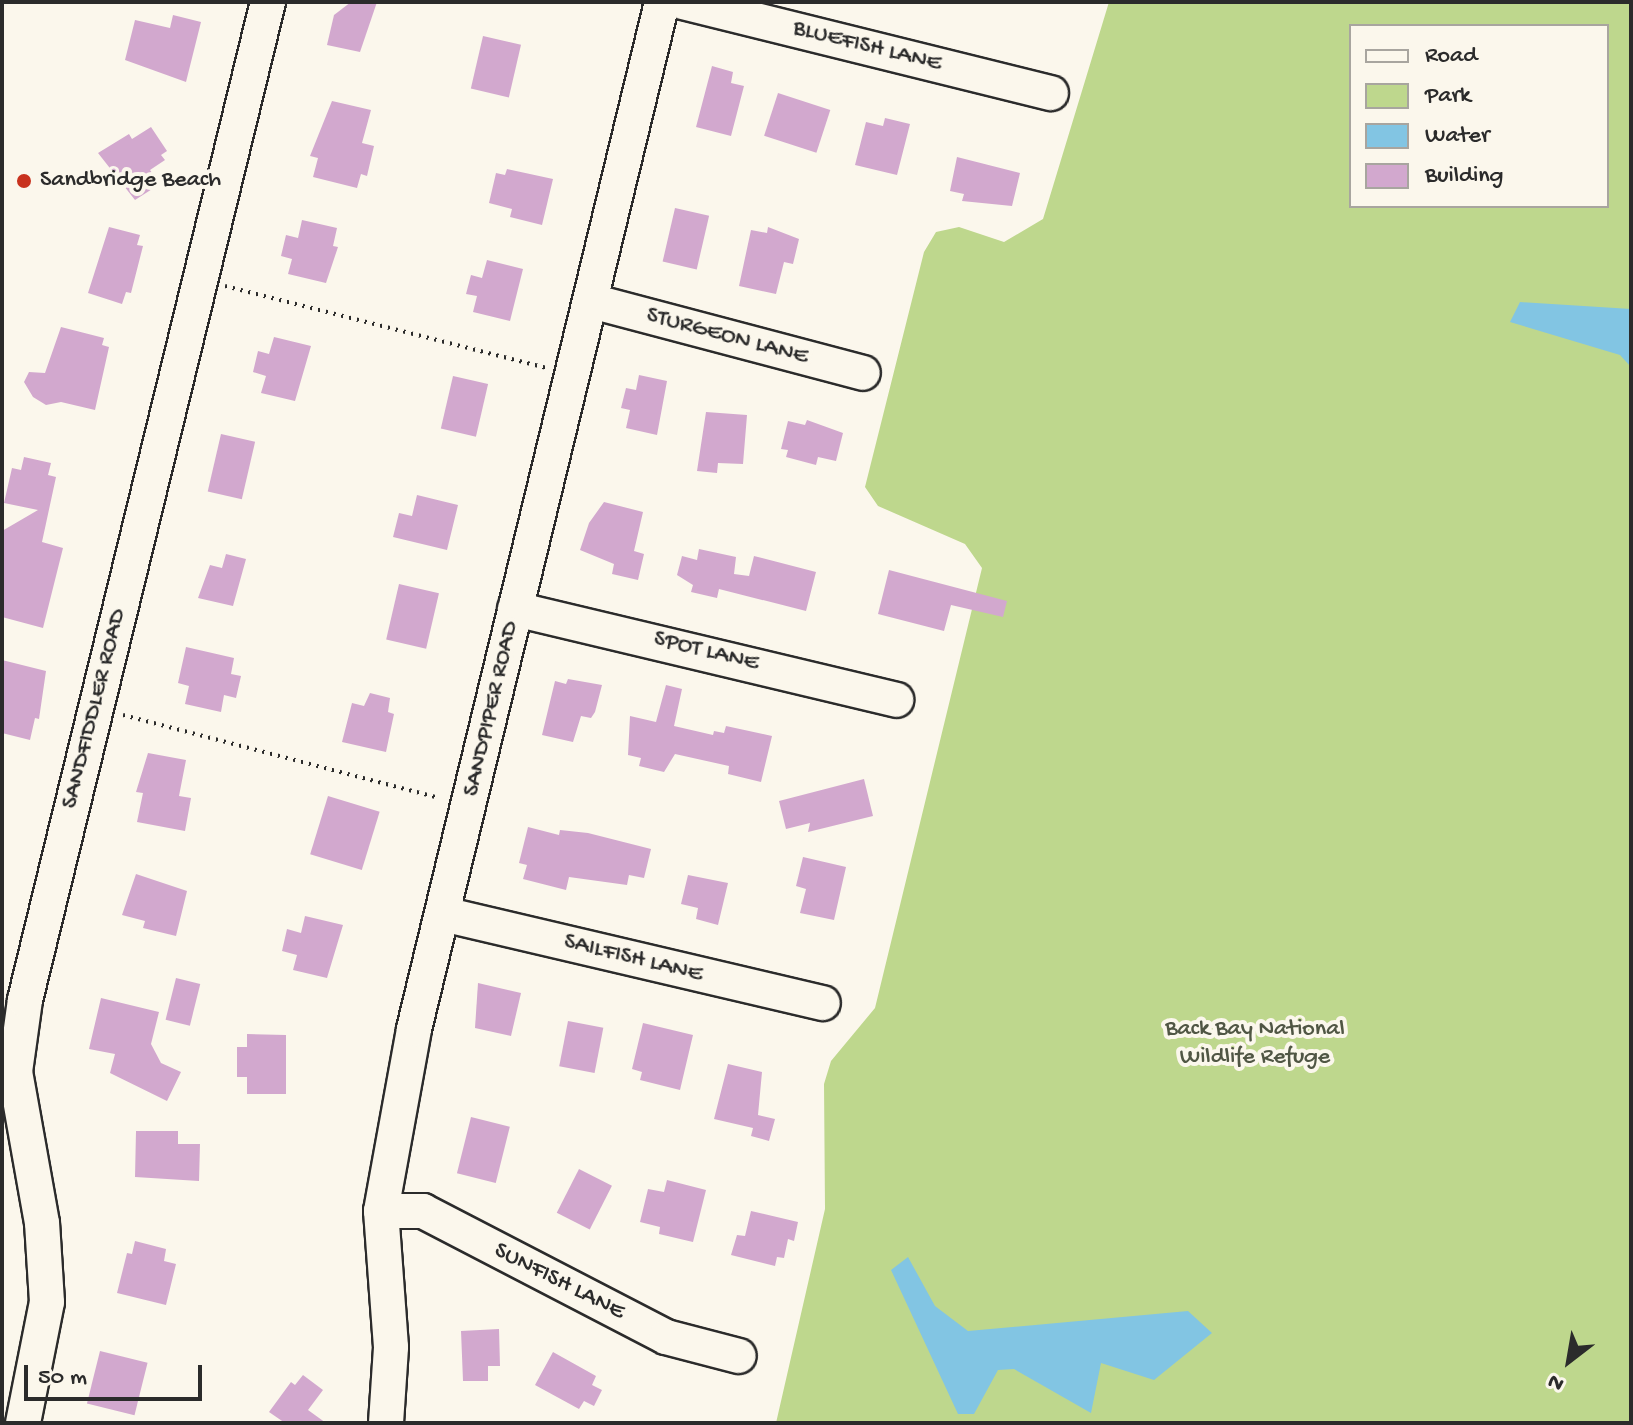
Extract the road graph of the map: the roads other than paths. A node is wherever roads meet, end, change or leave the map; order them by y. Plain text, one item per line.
1 (268, 2) edge
2 (662, 2) edge
3 (683, 2) edge
4 (1051, 93) dead end
5 (591, 301) junction
6 (863, 373) dead end
7 (515, 609) junction
8 (896, 700) dead end
9 (443, 914) junction
10 (823, 1003) dead end
11 (381, 1211) junction
12 (739, 1356) dead end
13 (23, 1423) edge
14 (386, 1423) edge

1 - 13 street, SANDFIDDLER ROAD
2 - 5 street, SANDPIPER ROAD
3 - 4 street, BLUEFISH LANE
5 - 6 street, STURGEON LANE
5 - 7 street, SANDPIPER ROAD
7 - 8 street, SPOT LANE
7 - 9 street, SANDPIPER ROAD
9 - 10 street, SAILFISH LANE
9 - 11 street, SANDPIPER ROAD
11 - 12 street, SUNFISH LANE
11 - 14 street, SANDPIPER ROAD

